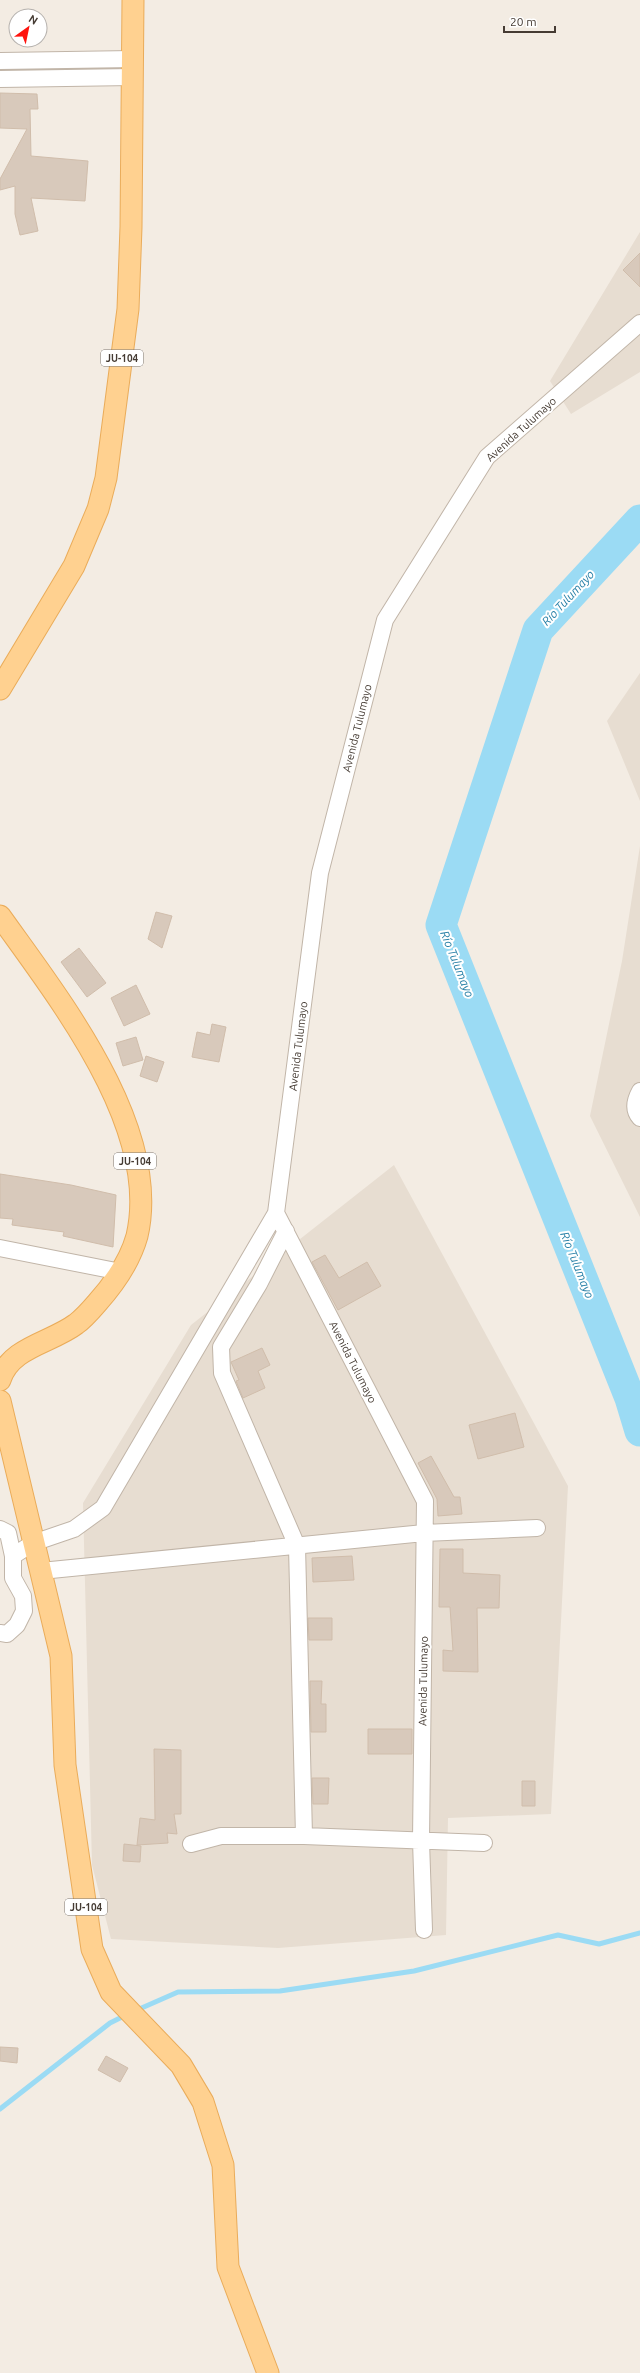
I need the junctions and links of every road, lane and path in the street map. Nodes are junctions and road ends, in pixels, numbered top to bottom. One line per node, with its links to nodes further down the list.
1 (132, 0): 3 (main road, JU-104)
2 (0, 61): 3 (street)
3 (133, 68): 4 (street); 6 (main road, JU-104)
4 (0, 79)
5 (640, 323): 10 (street, Avenida Tulumayo)
6 (0, 690)
7 (0, 916): 13 (main road, JU-104)
8 (640, 1091): 9 (street)
9 (640, 1118)
10 (276, 1213): 11 (street, Avenida Tulumayo); 19 (street)
11 (286, 1231): 18 (street, Avenida Tulumayo); 20 (street)
12 (0, 1248): 13 (street)
13 (121, 1272): 14 (main road, JU-104)
14 (0, 1380)
15 (0, 1401): 19 (main road, JU-104)
16 (537, 1528): 18 (street)
17 (0, 1529): 21 (street)
18 (424, 1533): 20 (street); 25 (street, Avenida Tulumayo)
19 (33, 1543): 21 (street); 22 (main road, JU-104)
20 (297, 1546): 22 (street); 24 (street)
21 (13, 1556): 23 (street)
22 (41, 1571): 29 (main road, JU-104)
23 (0, 1633)
24 (304, 1836): 25 (street); 27 (street)
25 (421, 1840): 26 (street); 28 (street, Avenida Tulumayo)
26 (484, 1842)
27 (191, 1844)
28 (424, 1930)
29 (268, 2373)

